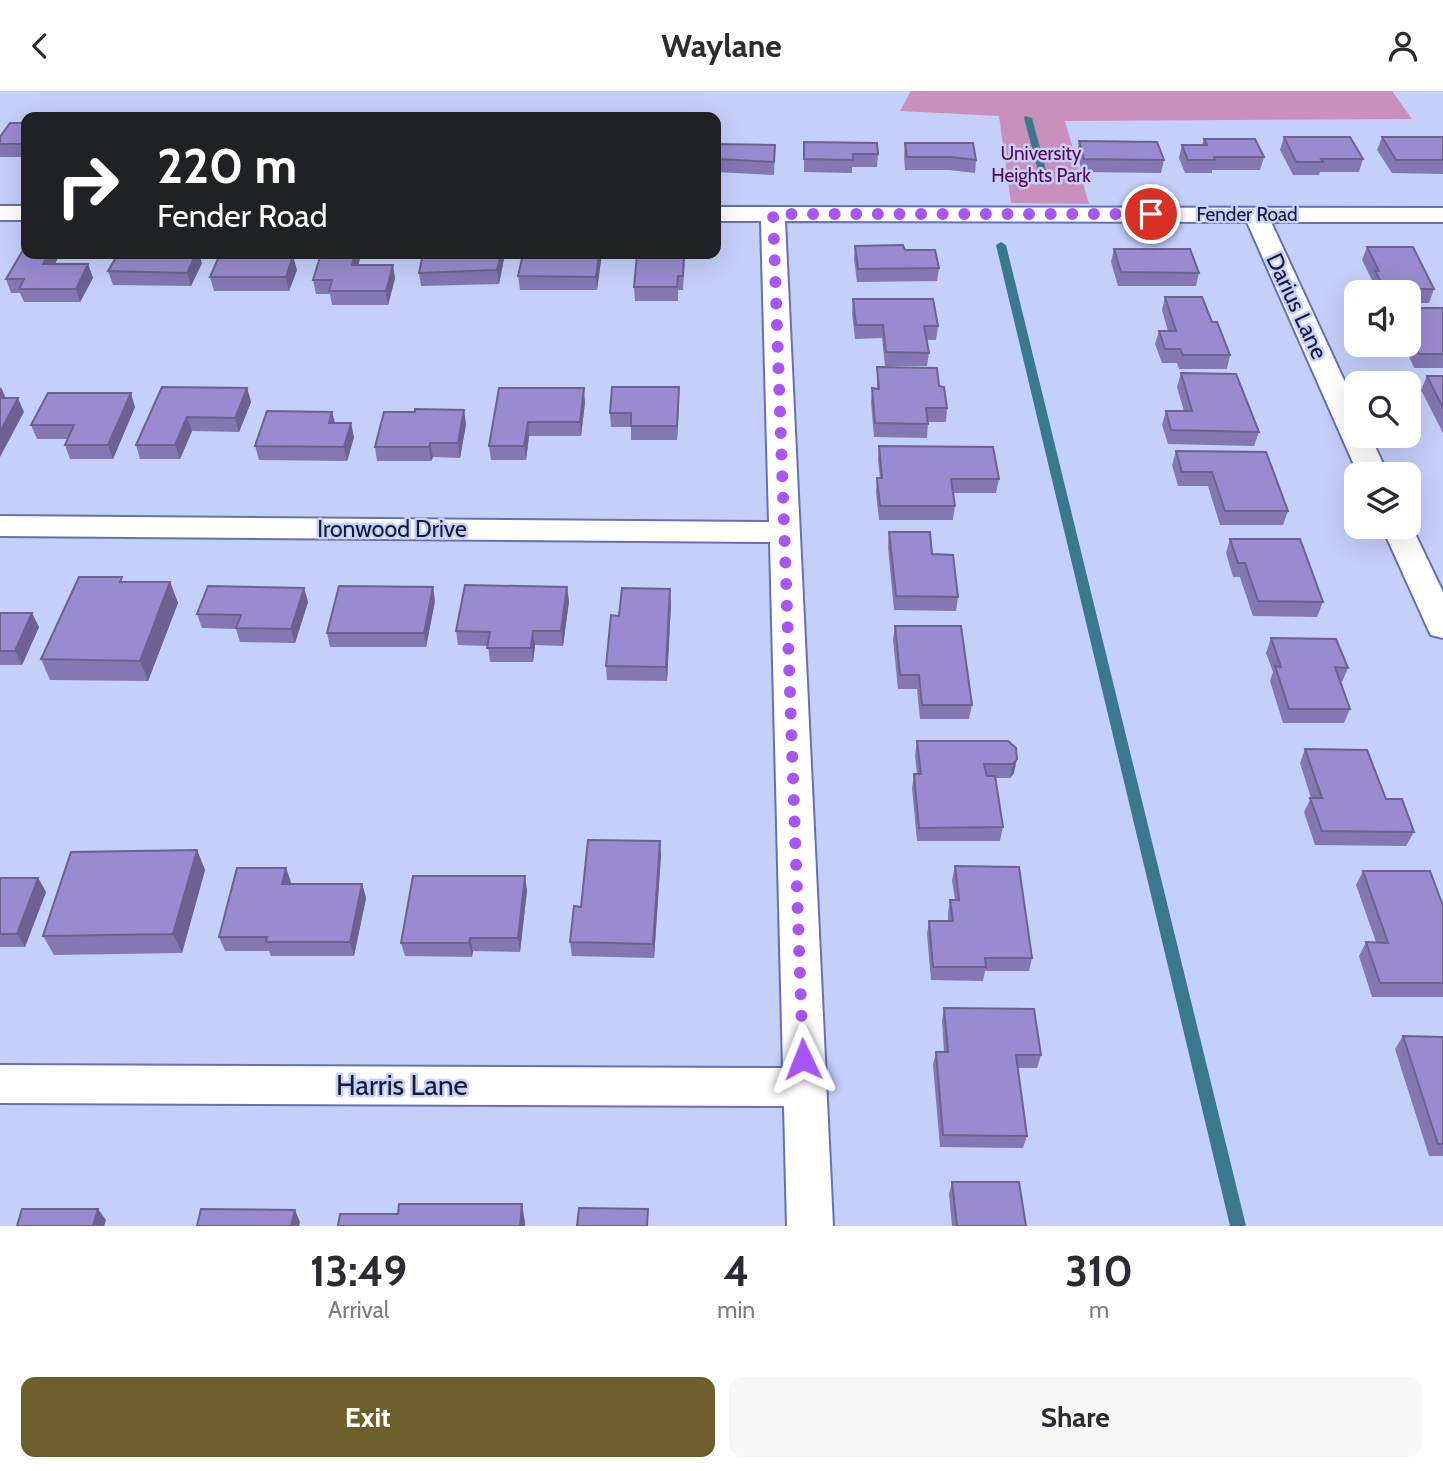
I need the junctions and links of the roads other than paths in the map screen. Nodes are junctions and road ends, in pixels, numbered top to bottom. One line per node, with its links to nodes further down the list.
1 (0, 213): 2 (street)
2 (21, 213)
3 (721, 214): 4 (street, Fender Road)
4 (773, 214): 5 (street, Fender Road); 9 (street)
5 (1255, 214): 6 (street, Fender Road); 7 (street, Darius Lane)
6 (1443, 215)
7 (1368, 462)
8 (0, 526): 9 (street, Ironwood Drive)
9 (783, 532): 13 (street)
10 (1403, 539): 11 (street)
11 (1443, 627)
12 (0, 1084): 13 (street, Harris Lane)
13 (804, 1087): 14 (street)
14 (810, 1226)

